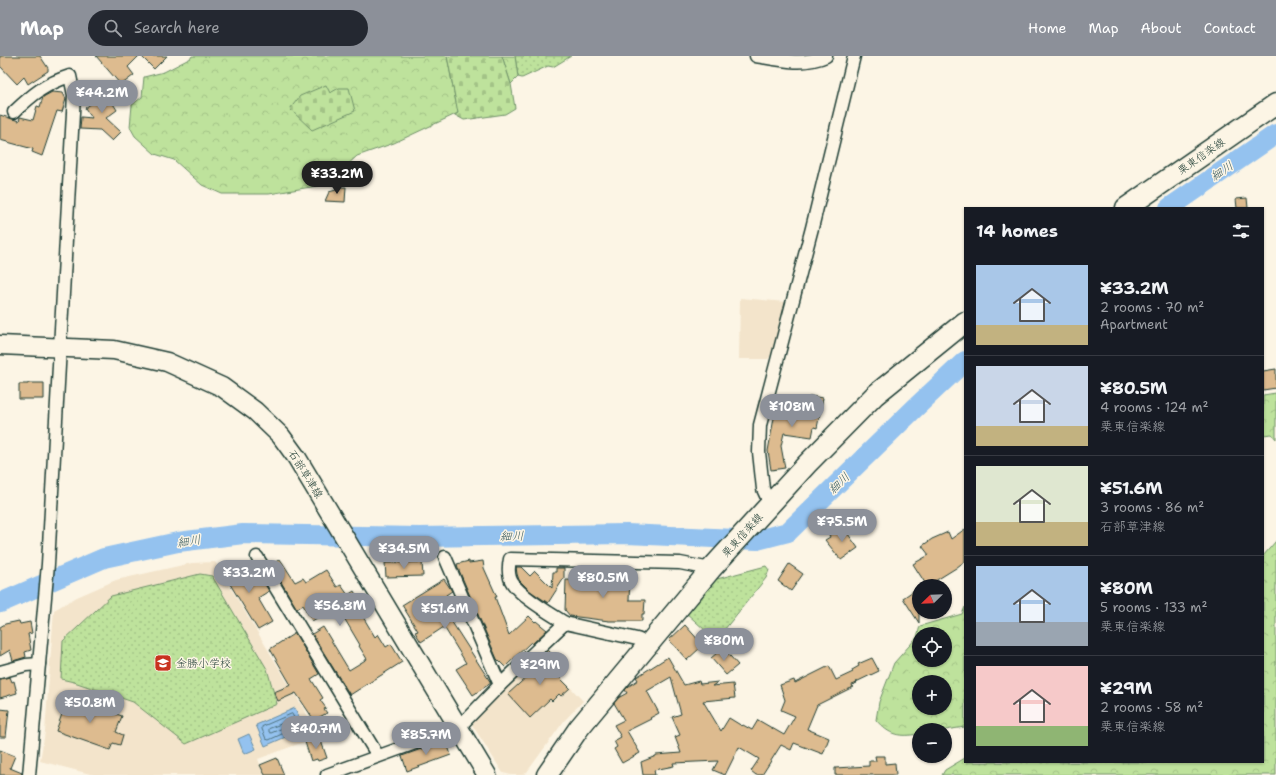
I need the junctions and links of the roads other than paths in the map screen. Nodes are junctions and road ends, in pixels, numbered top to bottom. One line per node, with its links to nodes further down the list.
1 (756, 56): 2 (street)
2 (826, 56)
3 (854, 56): 10 (street)
4 (1276, 104): 6 (main road, 栗東信楽線)
5 (14, 112): 9 (street)
6 (1127, 207)
7 (964, 323): 10 (main road, 栗東信楽線)
8 (0, 345): 9 (main road, 石部草津線)
9 (60, 348): 16 (street); 19 (main road, 石部草津線)
10 (765, 510): 13 (main road, 栗東信楽線)
11 (257, 556): 20 (street)
12 (445, 557): 18 (street)
13 (715, 565): 14 (street); 15 (main road, 栗東信楽線)
14 (565, 624): 15 (street); 18 (street)
15 (649, 644): 24 (main road, 栗東信楽線)
16 (39, 664): 17 (street); 21 (street)
17 (0, 672)
18 (500, 685): 19 (street)
19 (459, 727): 20 (street); 23 (main road, 石部草津線)
20 (378, 756): 22 (street)
21 (29, 775)
22 (327, 775)
23 (487, 775)
24 (548, 775)

